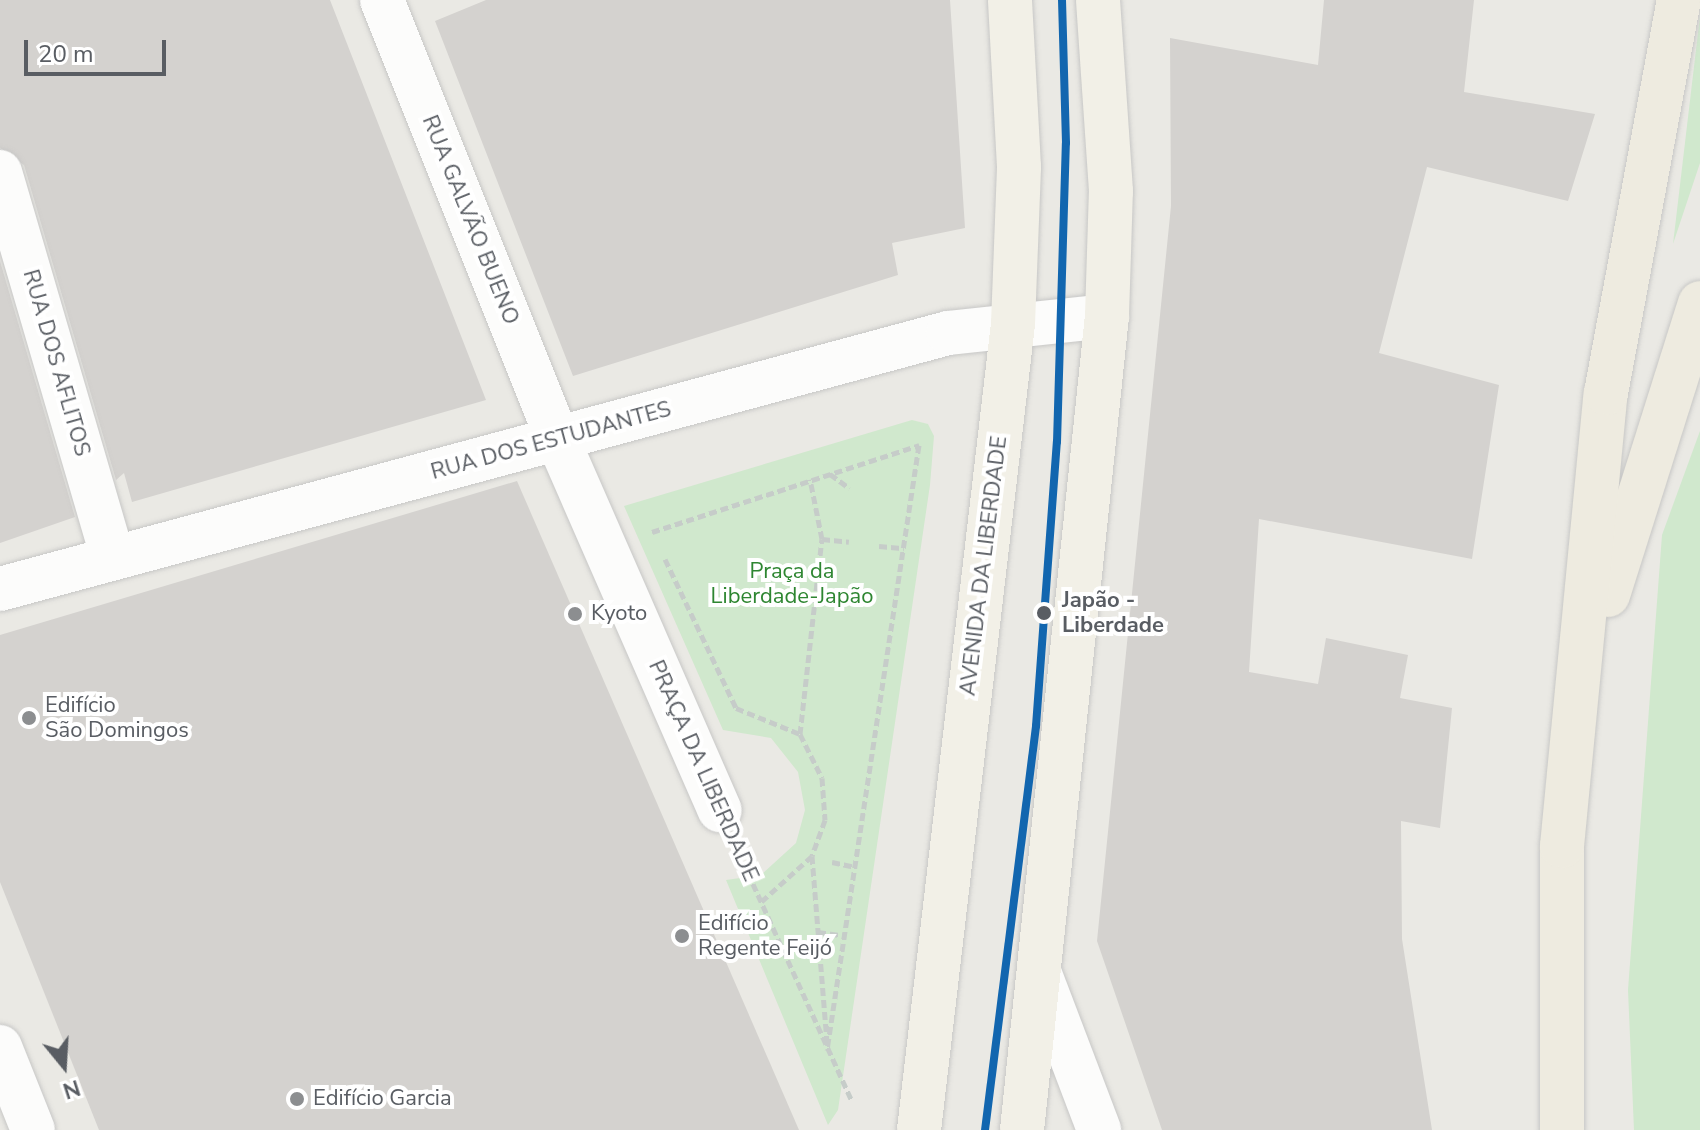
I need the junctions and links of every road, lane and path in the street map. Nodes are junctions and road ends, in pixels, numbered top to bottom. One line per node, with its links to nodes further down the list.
1 (382, 0): 9 (street, RUA GALVÃO BUENO)
2 (1010, 0): 8 (main road, AVENIDA DA LIBERDADE)
3 (1098, 0): 7 (main road)
4 (1679, 0): 19 (highway)
5 (0, 172): 17 (street, RUA DOS AFLITOS)
6 (1700, 303): 19 (highway)
7 (1107, 316): 8 (street, RUA DOS ESTUDANTES); 28 (main road)
8 (1013, 324): 9 (street, RUA DOS ESTUDANTES); 33 (main road, AVENIDA DA LIBERDADE)
9 (558, 440): 17 (street, RUA DOS ESTUDANTES); 21 (street, PRAÇA DA LIBERDADE)
10 (829, 473): 11 (path); 12 (path); 16 (path)
11 (810, 479): 13 (path); 20 (path)
12 (849, 488)
13 (822, 539): 14 (path); 20 (path)
14 (849, 542)
15 (879, 546): 16 (path)
16 (904, 548): 24 (path)
17 (112, 555): 18 (street, RUA DOS ESTUDANTES)
18 (0, 589)
19 (1582, 684): 36 (highway)
20 (800, 734): 22 (path)
21 (720, 810): 25 (path, PRAÇA DA LIBERDADE)
22 (812, 856): 25 (path); 26 (path)
23 (832, 862): 24 (path)
24 (855, 867): 27 (path)
25 (761, 902): 30 (path, PRAÇA DA LIBERDADE)
26 (818, 932): 27 (path); 30 (path)
27 (845, 936): 30 (path)
28 (1041, 977): 34 (main road); 35 (street)
29 (0, 1047): 32 (street)
30 (827, 1050): 31 (path, PRAÇA DA LIBERDADE)
31 (852, 1101)
32 (33, 1130)
33 (919, 1130)
34 (1022, 1130)
35 (1099, 1130)
36 (1562, 1130)

